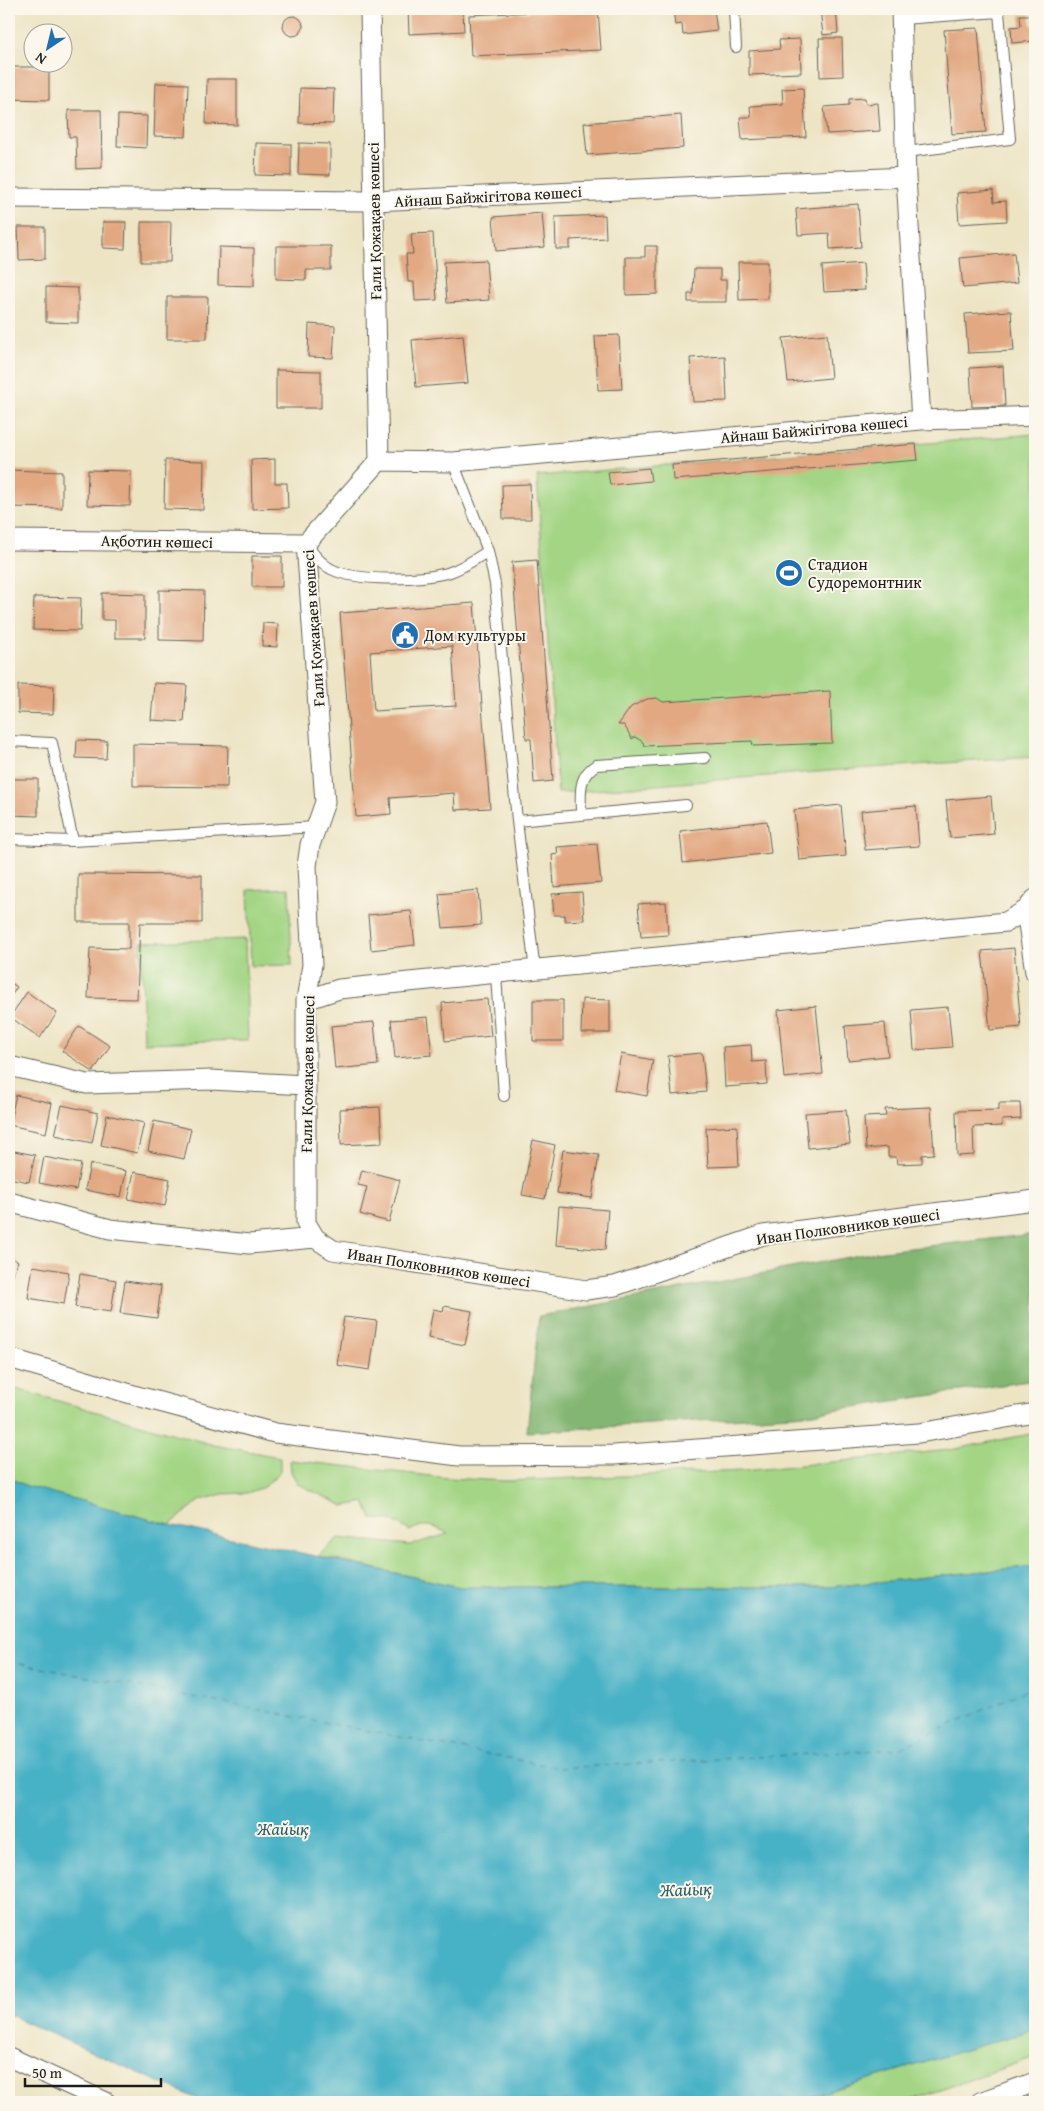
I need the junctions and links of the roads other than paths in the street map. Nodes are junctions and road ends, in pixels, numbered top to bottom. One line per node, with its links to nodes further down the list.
1 (370, 9): 8 (street, Ғали Қожақаев көшесі)
2 (734, 9): 4 (lane)
3 (902, 14): 5 (street, Айнаш Байжігітова көшесі); 5 (lane)
4 (736, 47)
5 (906, 152): 6 (street, Айнаш Байжігітова көшесі)
6 (906, 177): 8 (street, Айнаш Байжігітова көшесі); 10 (street, Айнаш Байжігітова көшесі)
7 (9, 198): 8 (street, Айнаш Байжігітова көшесі)
8 (373, 201): 11 (street, Ғали Қожақаев көшесі)
9 (1035, 416): 10 (street, Айнаш Байжігітова көшесі)
10 (921, 420): 12 (street, Айнаш Байжігітова көшесі)
11 (379, 461): 12 (street, Айнаш Байжігітова көшесі); 14 (street, Ғали Қожақаев көшесі)
12 (453, 462): 15 (lane)
13 (9, 540): 14 (street, Ақботин көшесі)
14 (306, 543): 15 (lane); 21 (street, Ғали Қожақаев көшесі)
15 (488, 551): 20 (lane)
16 (9, 741): 23 (lane)
17 (705, 758): 19 (lane)
18 (686, 805): 19 (lane)
19 (581, 814): 20 (lane)
20 (517, 820): 25 (lane)
21 (316, 827): 23 (lane); 28 (street, Ғали Қожақаев көшесі)
22 (9, 839): 23 (lane)
23 (73, 841)
24 (1030, 904): 25 (street); 26 (street)
25 (534, 971): 27 (street)
26 (1035, 972)
27 (496, 974): 28 (street); 31 (lane)
28 (306, 1000): 30 (street, Ғали Қожақаев көшесі)
29 (9, 1066): 30 (street)
30 (306, 1085): 34 (street, Ғали Қожақаев көшесі)
31 (504, 1096)
32 (1035, 1200): 34 (street, Иван Полковников көшесі)
33 (9, 1202): 34 (street)
34 (315, 1238)
35 (9, 1358): 36 (street)
36 (1035, 1413)
37 (9, 2057): 39 (street)
38 (1035, 2082): 40 (street)
39 (106, 2102)
40 (980, 2102)

